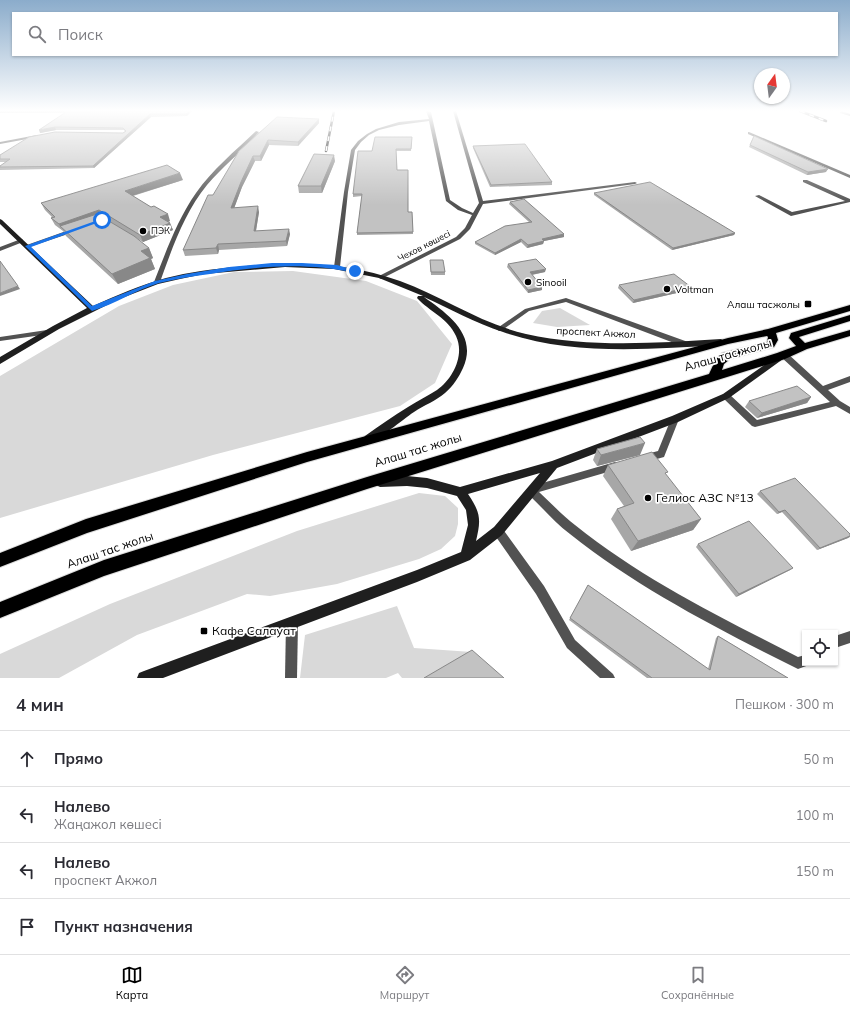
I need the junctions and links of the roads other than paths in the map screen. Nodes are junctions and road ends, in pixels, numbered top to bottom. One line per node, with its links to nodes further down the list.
1 (246, 143): 19 (lane)
2 (359, 143): 17 (lane)
3 (436, 143): 11 (lane)
4 (463, 143): 10 (lane)
5 (772, 143): 6 (lane)
6 (850, 176)
7 (805, 181): 9 (lane)
8 (635, 183): 10 (lane)
9 (757, 196)
10 (481, 203): 11 (lane, Чехов көшесі)
11 (475, 215): 18 (lane, Чехов көшесі)
12 (0, 221): 14 (main road)
13 (80, 228): 15 (lane)
14 (20, 241): 15 (main road); 16 (lane)
15 (27, 246): 22 (main road)
16 (0, 249)
17 (337, 267): 18 (main road, проспект Акжол); 19 (main road, проспект Акжол)
18 (381, 277): 20 (main road, проспект Акжол)
19 (157, 282): 22 (main road, проспект Акжол)
20 (402, 285): 24 (main road, проспект Акжол); 41 (main road, проспект Акжол)
21 (850, 308): 26 (main road, Алаш тас жолы)
22 (92, 309): 25 (main road, проспект Акжол)
23 (850, 318): 31 (main road)
24 (499, 329): 30 (main road, проспект Акжол); 30 (lane)
25 (47, 332): 28 (lane); 33 (main road, проспект Акжол)
26 (769, 332): 29 (main road, Алаш тас жолы); 34 (main road)
27 (850, 333): 31 (main road, Алаш тас жолы)
28 (0, 339)
29 (728, 342): 30 (main road, проспект Акжол); 41 (main road, Алаш тас жолы)
30 (685, 344)
31 (803, 347): 32 (main road, Алаш тас жолы)
32 (782, 356): 34 (main road, Алаш тас жолы); 36 (lane); 37 (main road)
33 (0, 361)
34 (714, 375): 45 (main road, Алаш тас жолы)
35 (850, 379): 36 (lane)
36 (823, 389): 38 (lane)
37 (726, 396): 38 (lane); 40 (main road)
38 (837, 403): 39 (lane)
39 (850, 411)
40 (675, 419): 42 (lane); 44 (main road)
41 (363, 443): 50 (main road, Алаш тас жолы)
42 (638, 460)
43 (623, 464): 46 (lane)
44 (553, 465): 46 (main road); 47 (main road)
45 (367, 483): 47 (main road); 51 (main road, Алаш тас жолы)
46 (532, 490): 48 (main road); 55 (lane)
47 (460, 492): 49 (main road)
48 (498, 531): 49 (main road); 58 (lane)
49 (466, 556): 52 (main road)
50 (0, 560)
51 (0, 610)
52 (292, 623): 56 (main road); 57 (lane)
53 (850, 637): 54 (lane)
54 (838, 641)
55 (802, 662)
56 (144, 678)
57 (290, 678)
58 (609, 678)

